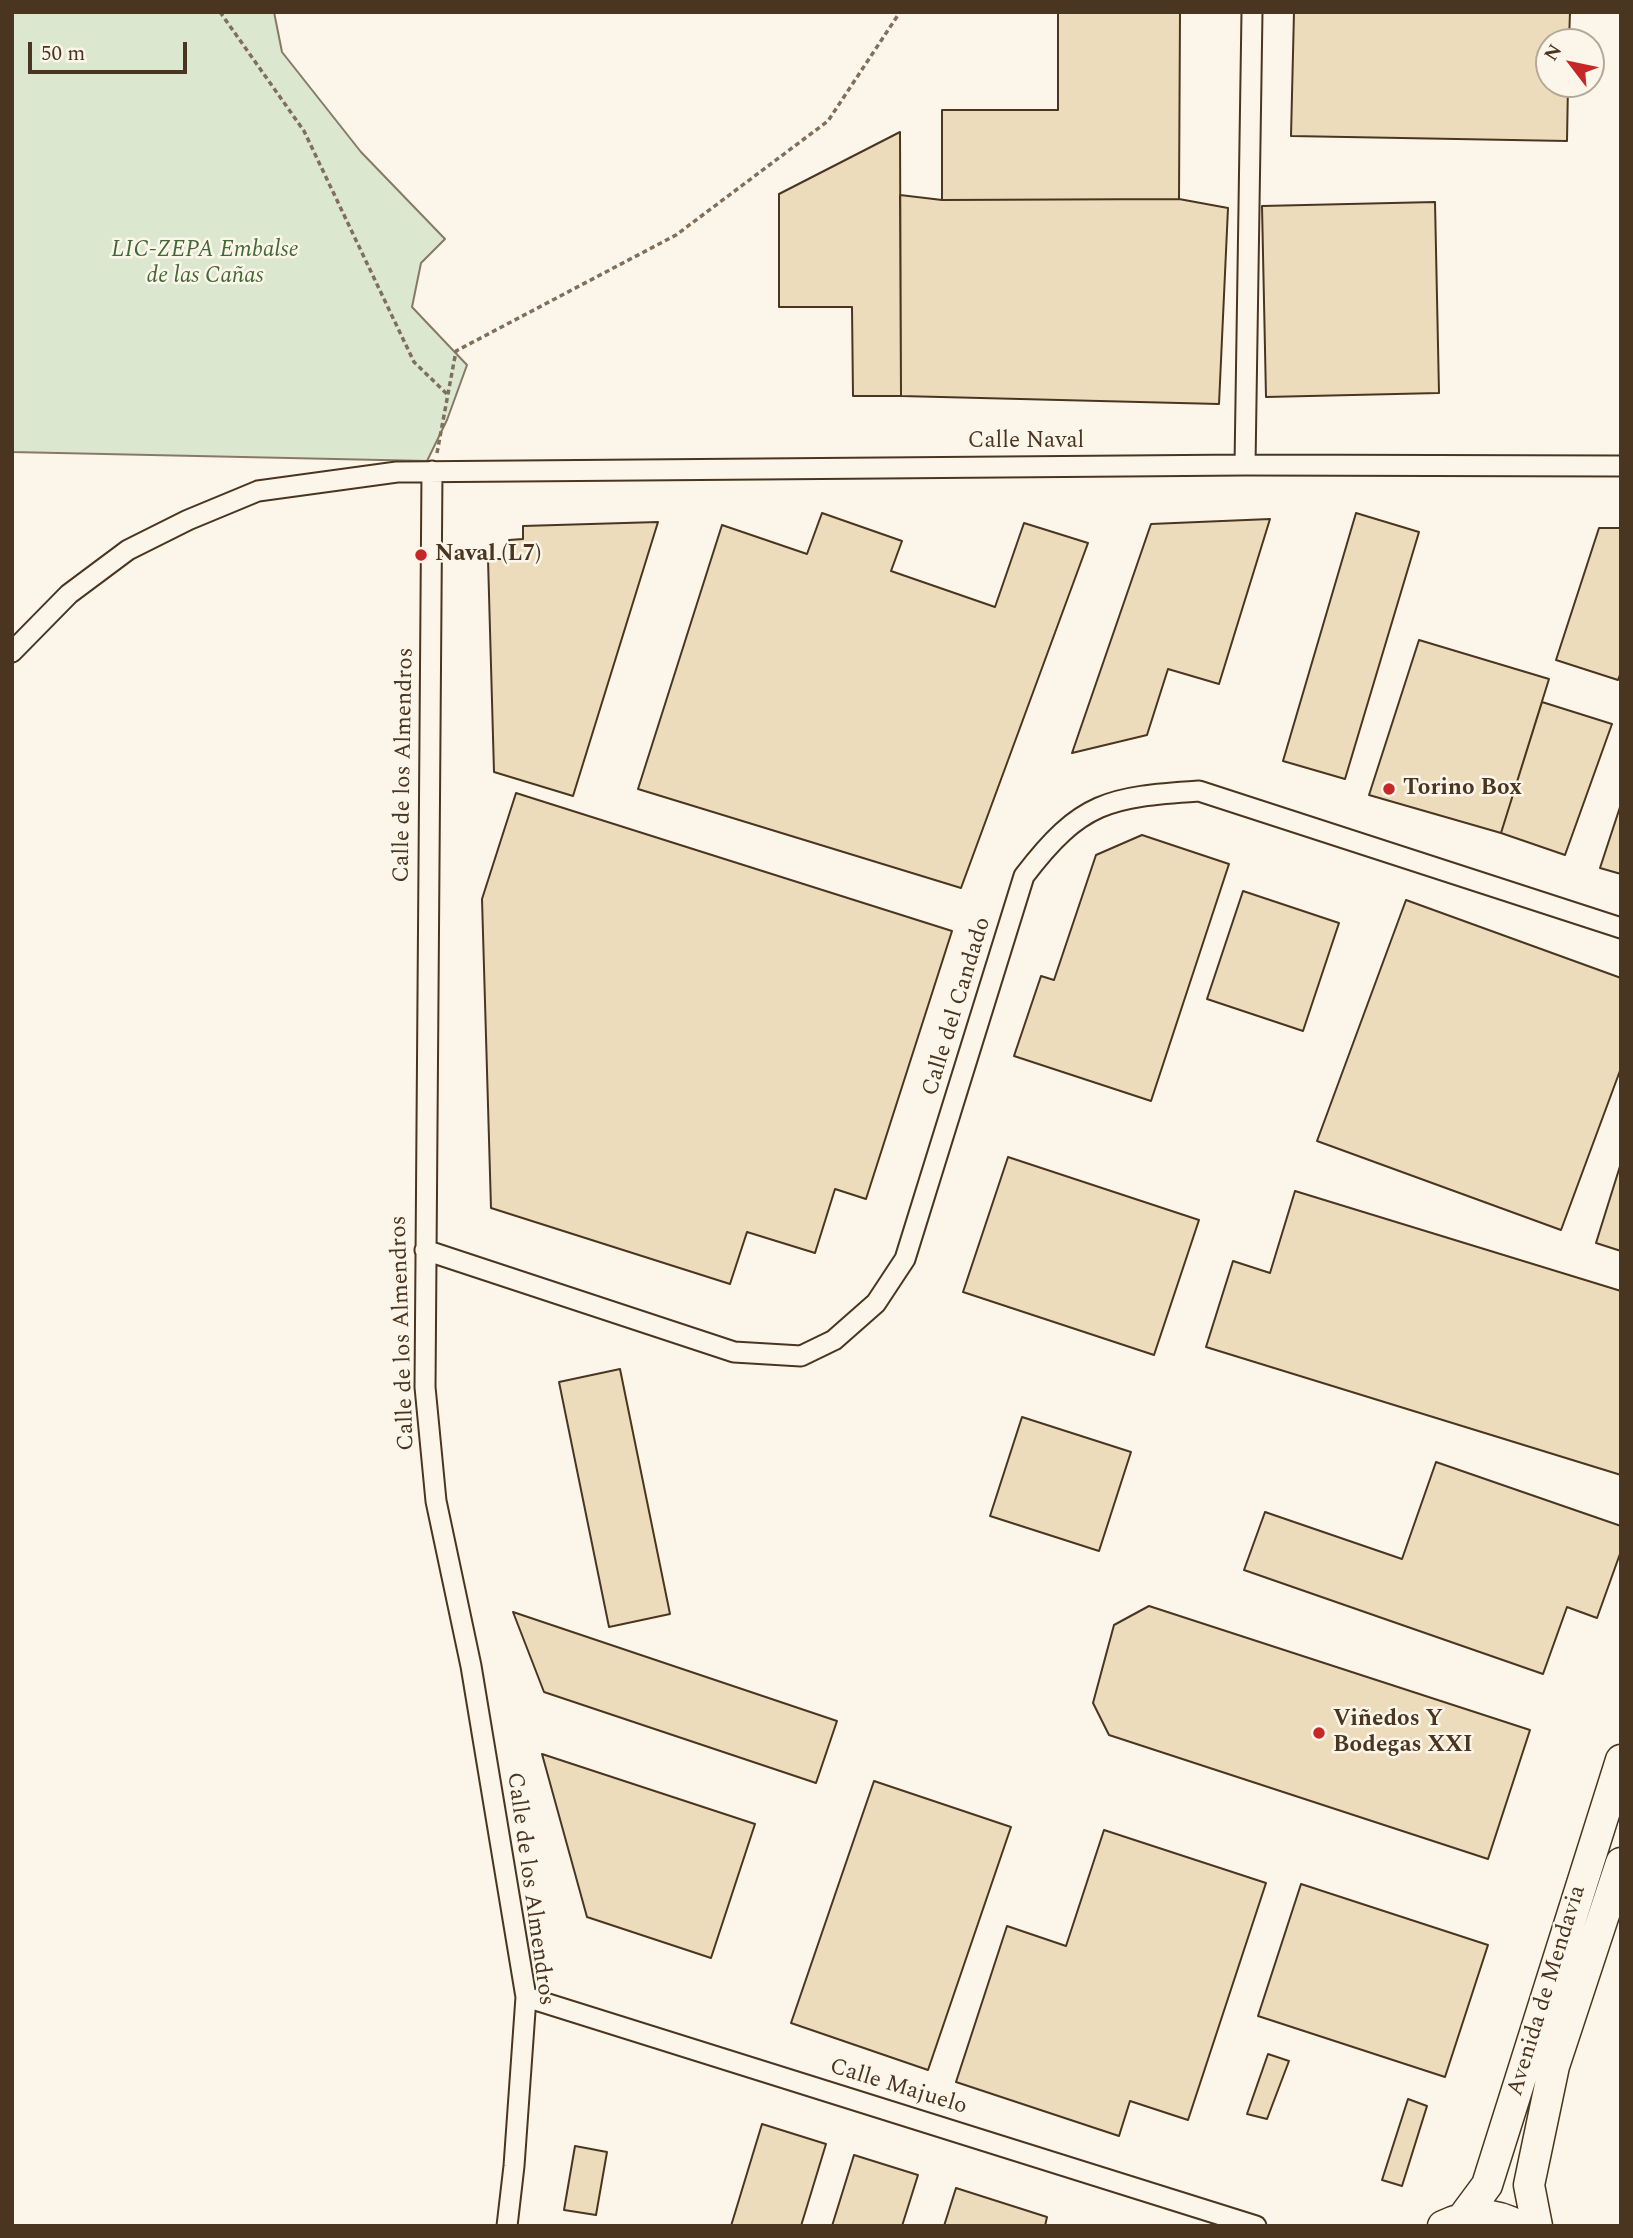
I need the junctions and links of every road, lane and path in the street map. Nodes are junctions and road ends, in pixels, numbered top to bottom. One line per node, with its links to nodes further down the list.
1 (220, 12): 4 (path)
2 (900, 12): 4 (path)
3 (1252, 12): 5 (street)
4 (449, 396): 7 (path)
5 (1245, 465): 6 (street, Calle Naval); 7 (street, Calle Naval)
6 (1621, 466)
7 (432, 471): 8 (street, Calle Naval); 10 (street, Calle de los Almendros)
8 (12, 652)
9 (1621, 928): 10 (street, Calle del Candado)
10 (425, 1250): 13 (street, Calle de los Almendros)
11 (1621, 1760): 14 (main road, Avenida de Mendavia)
12 (1621, 1863): 18 (main road, Avenida de Mendavia)
13 (526, 1997): 15 (street, Calle de los Almendros); 16 (street, Calle Majuelo)
14 (1453, 2221): 17 (main road)
15 (507, 2226)
16 (1256, 2226)
17 (1518, 2226)
18 (1537, 2226)

